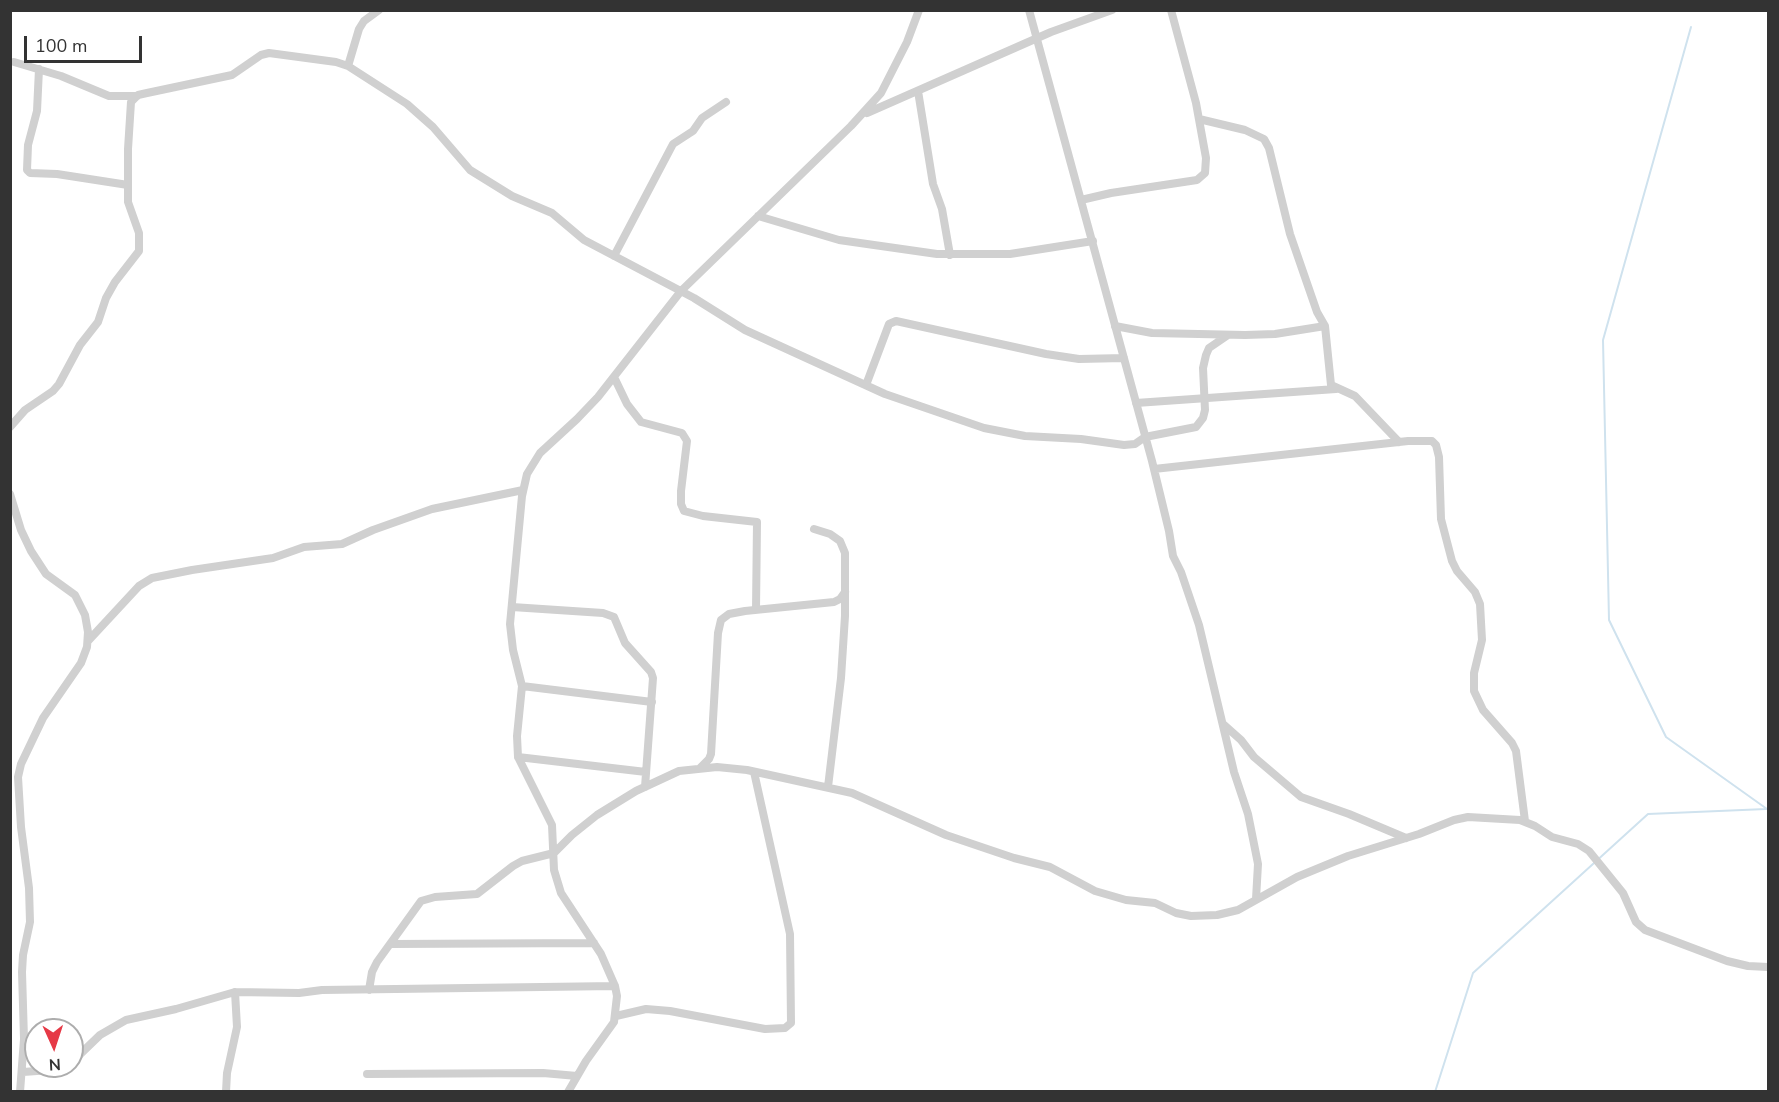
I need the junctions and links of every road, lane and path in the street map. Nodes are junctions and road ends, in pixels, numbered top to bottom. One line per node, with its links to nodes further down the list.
1 (379, 10): 8 (street)
2 (919, 10): 13 (street)
3 (1029, 10): 6 (street)
4 (1112, 10): 6 (street)
5 (1171, 10): 14 (street)
6 (1037, 39): 10 (street); 16 (street)
7 (14, 62): 9 (street)
8 (348, 66): 11 (street); 20 (street)
9 (39, 69): 11 (street); 15 (street)
10 (918, 91): 13 (street); 19 (street)
11 (138, 95): 15 (street)
12 (726, 102): 20 (street)
13 (860, 117): 17 (street)
14 (1199, 119): 16 (street); 23 (street)
15 (128, 185): 31 (street)
16 (1081, 200): 18 (street)
17 (758, 216): 19 (street); 21 (street)
18 (1093, 242): 19 (street); 22 (street)
19 (950, 255)
20 (614, 256): 21 (street)
21 (681, 291): 26 (street); 27 (street)
22 (1115, 326): 24 (street); 25 (street)
23 (1325, 326): 24 (street); 28 (street)
24 (1228, 335): 29 (street)
25 (1124, 358): 27 (street); 30 (street)
26 (614, 378): 35 (street); 40 (street)
27 (866, 385): 32 (street)
28 (1336, 389): 29 (street); 33 (street)
29 (1205, 398): 30 (street); 32 (street)
30 (1136, 403): 32 (street)
31 (10, 427)
32 (1145, 437): 34 (street)
33 (1399, 442): 34 (street); 53 (street)
34 (1154, 469): 44 (street)
35 (523, 490): 39 (street); 41 (street)
36 (10, 494): 41 (street)
37 (814, 529): 38 (street)
38 (845, 592): 40 (street); 52 (street)
39 (512, 607): 42 (street); 43 (street)
40 (756, 610): 48 (street)
41 (88, 641): 46 (street)
42 (522, 686): 43 (street); 45 (street)
43 (652, 702): 49 (street)
44 (1223, 724): 54 (street); 56 (street)
45 (518, 757): 49 (street); 55 (street)
46 (21, 764): 47 (street); 65 (street)
47 (10, 768)
48 (700, 768): 50 (street); 51 (street)
49 (646, 772): 51 (street)
50 (754, 772): 52 (street); 63 (street)
51 (645, 787): 55 (street)
52 (828, 787): 56 (street)
53 (1525, 821): 54 (street); 59 (street)
54 (1406, 838): 56 (street)
55 (554, 853): 57 (street); 58 (street)
56 (1256, 900)
57 (594, 943): 58 (street); 60 (street)
58 (391, 944): 61 (street)
59 (1768, 967)
60 (615, 986): 61 (street); 63 (street)
61 (369, 990): 62 (street)
62 (235, 992): 64 (street); 69 (street)
63 (616, 1016): 67 (street)
64 (84, 1050)
65 (23, 1072): 68 (street)
66 (367, 1074): 67 (street)
67 (577, 1076): 70 (street)
68 (20, 1092)
69 (226, 1092)
70 (568, 1092)

